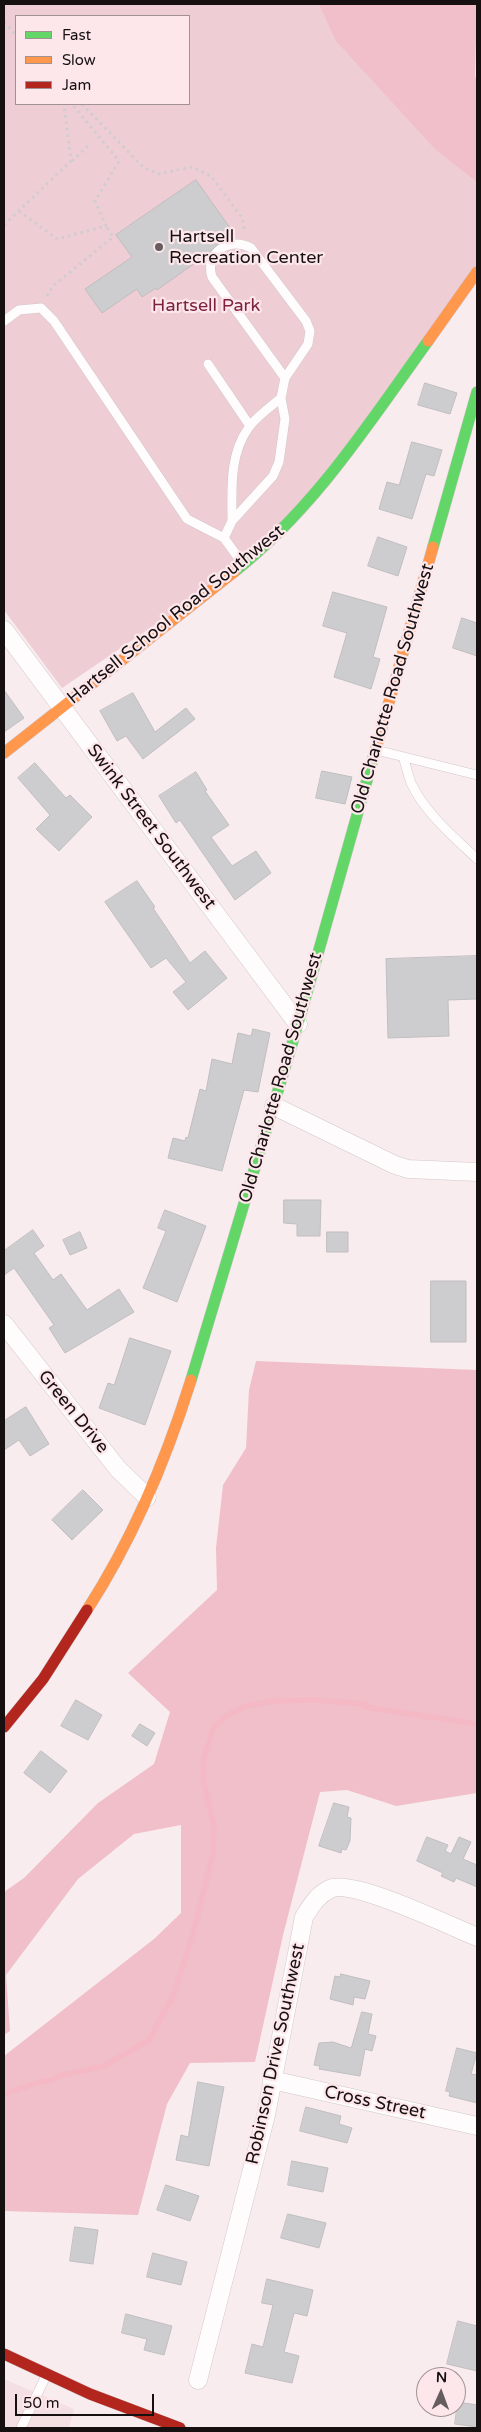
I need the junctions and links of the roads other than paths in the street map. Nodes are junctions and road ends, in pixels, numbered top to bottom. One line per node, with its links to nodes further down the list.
1 (477, 272): 10 (main road, Hartsell School Road Southwest)
2 (4, 321): 9 (lane)
3 (208, 364): 7 (lane)
4 (285, 378): 4 (lane); 6 (lane)
5 (477, 392): 13 (main road, Old Charlotte Road Southwest)
6 (280, 398): 7 (lane); 8 (lane)
7 (250, 426): 8 (lane)
8 (232, 521): 9 (lane)
9 (224, 538): 10 (lane)
10 (243, 565): 12 (main road, Hartsell School Road Southwest)
11 (4, 630): 12 (street, Swink Street Southwest)
12 (62, 708): 14 (main road, Hartsell School Road Southwest); 18 (street, Swink Street Southwest)
13 (376, 750): 15 (lane); 18 (main road, Old Charlotte Road Southwest)
14 (4, 753)
15 (403, 757): 16 (lane); 17 (lane)
16 (477, 775)
17 (477, 859)
18 (298, 1024): 19 (main road, Old Charlotte Road Southwest)
19 (274, 1106): 20 (street); 22 (main road, Old Charlotte Road Southwest)
20 (477, 1172)
21 (4, 1324): 22 (street, Green Drive)
22 (147, 1497): 23 (main road, Old Charlotte Road Southwest)
23 (4, 1727)
24 (477, 1938): 25 (street, Robinson Drive Southwest)
25 (272, 2080): 26 (street, Cross Street); 29 (street, Robinson Drive Southwest)
26 (477, 2126)
27 (4, 2354): 28 (main road)
28 (46, 2375): 30 (lane); 31 (main road)
29 (198, 2380)
30 (21, 2428)
31 (180, 2428)

